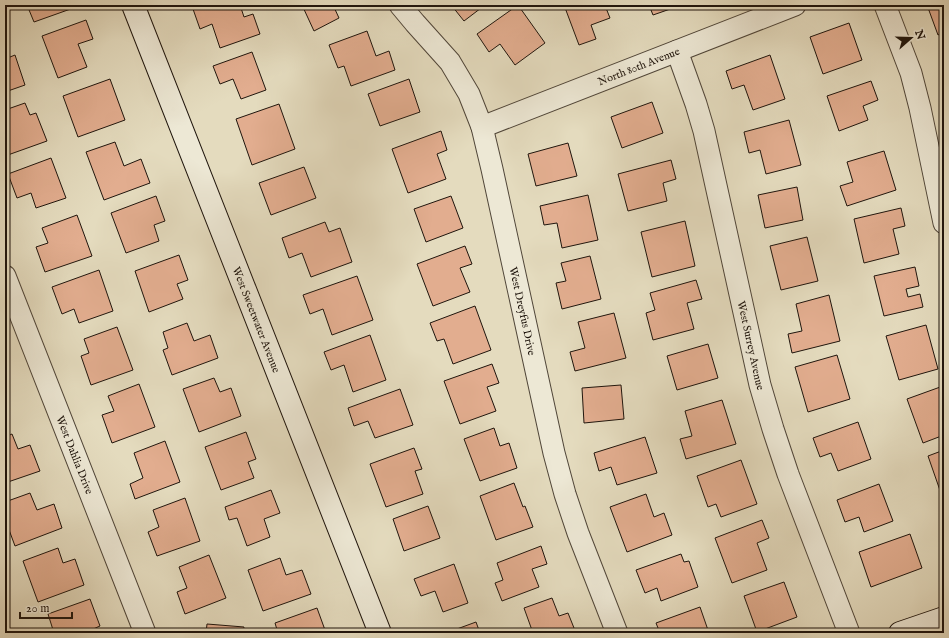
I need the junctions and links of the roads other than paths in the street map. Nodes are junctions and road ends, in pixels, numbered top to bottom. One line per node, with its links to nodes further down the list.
1 (133, 5): 11 (street, West Sweetwater Avenue)
2 (400, 5): 6 (street, West Dreyfus Drive)
3 (795, 5): 5 (street, North 80th Avenue)
4 (885, 5): 7 (street)
5 (677, 51): 6 (street, North 80th Avenue); 13 (street, West Surrey Avenue)
6 (482, 127): 12 (street, West Dreyfus Drive)
7 (944, 222)
8 (5, 276): 10 (street, West Dahlia Drive)
9 (944, 618): 14 (street)
10 (145, 633)
11 (380, 633)
12 (617, 633)
13 (849, 633)
14 (900, 633)

